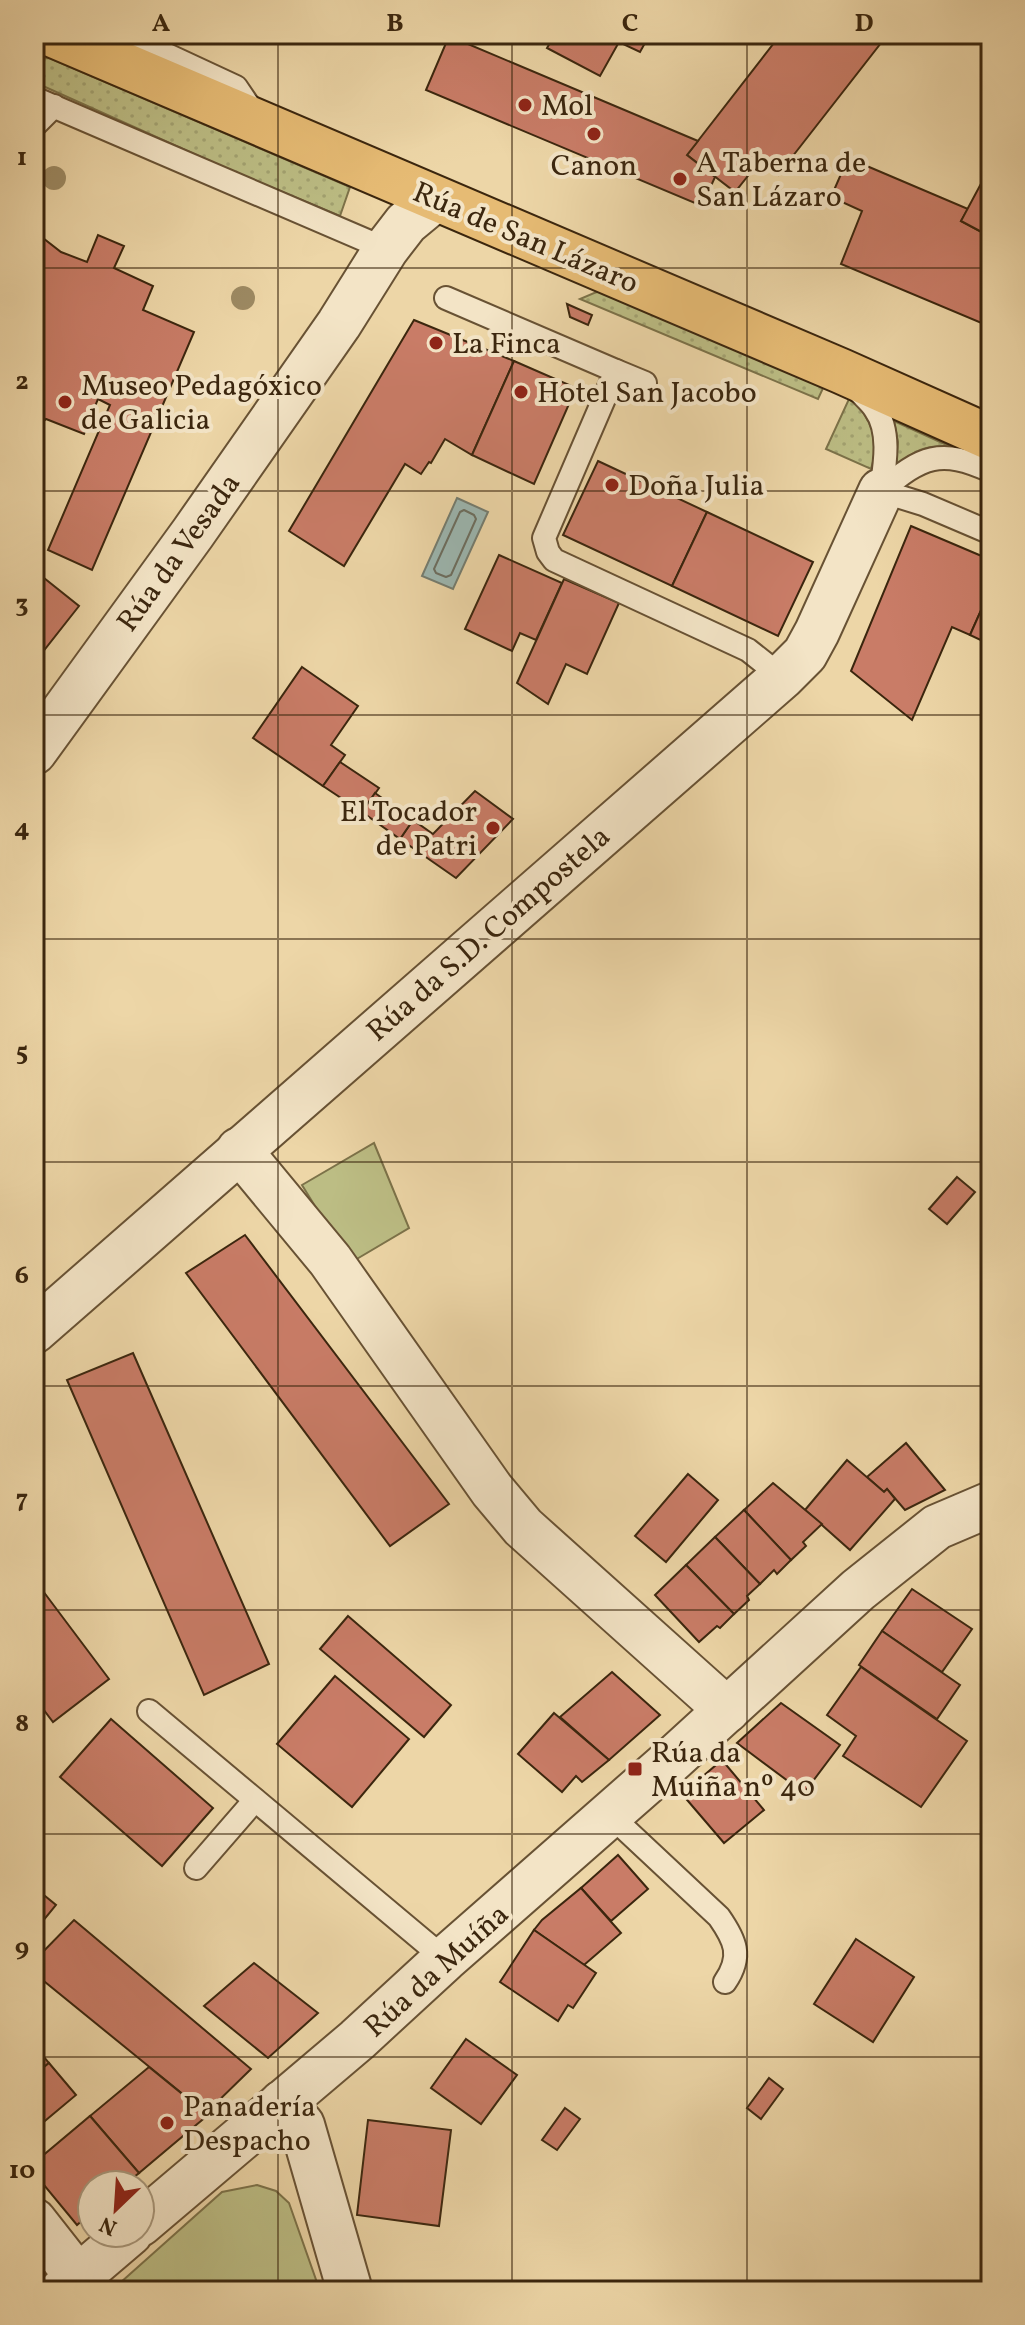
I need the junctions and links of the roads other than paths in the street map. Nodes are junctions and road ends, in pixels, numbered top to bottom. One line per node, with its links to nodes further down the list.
1 (122, 34): 4 (lane)
2 (48, 38): 4 (main road, Rúa de San Lázaro)
3 (44, 102): 5 (lane); 7 (lane)
4 (260, 123): 6 (main road, Rúa de San Lázaro)
5 (34, 126)
6 (435, 199): 7 (street, Rúa da Vesada); 10 (main road, Rúa de San Lázaro)
7 (386, 249): 17 (street, Rúa da Vesada)
8 (446, 298): 9 (lane)
9 (616, 371): 11 (lane); 16 (lane)
10 (841, 371): 12 (main road, Rúa de San Lázaro); 14 (lane)
11 (645, 383)
12 (991, 438)
13 (991, 471): 14 (lane)
14 (881, 491): 15 (lane); 16 (street, Rúa da S.D. Compostela)
15 (991, 533)
16 (782, 677): 18 (street, Rúa da S.D. Compostela)
17 (34, 752)
18 (239, 1150): 19 (street, Rúa da S.D. Compostela); 21 (street)
19 (34, 1331)
20 (991, 1504): 21 (street, Rúa da Muíña)
21 (727, 1710): 24 (street, Rúa da Muíña)
22 (149, 1711): 23 (lane)
23 (255, 1800): 25 (lane); 26 (lane)
24 (610, 1815): 26 (street, Rúa da Muíña); 27 (lane)
25 (196, 1868)
26 (445, 1959): 28 (street, Rúa da Muíña)
27 (725, 1982)
28 (282, 2103): 29 (street, Rúa da Muíña); 33 (street)
29 (156, 2210)
30 (34, 2221): 32 (street)
31 (111, 2249): 32 (street)
32 (70, 2284)
33 (350, 2291)

